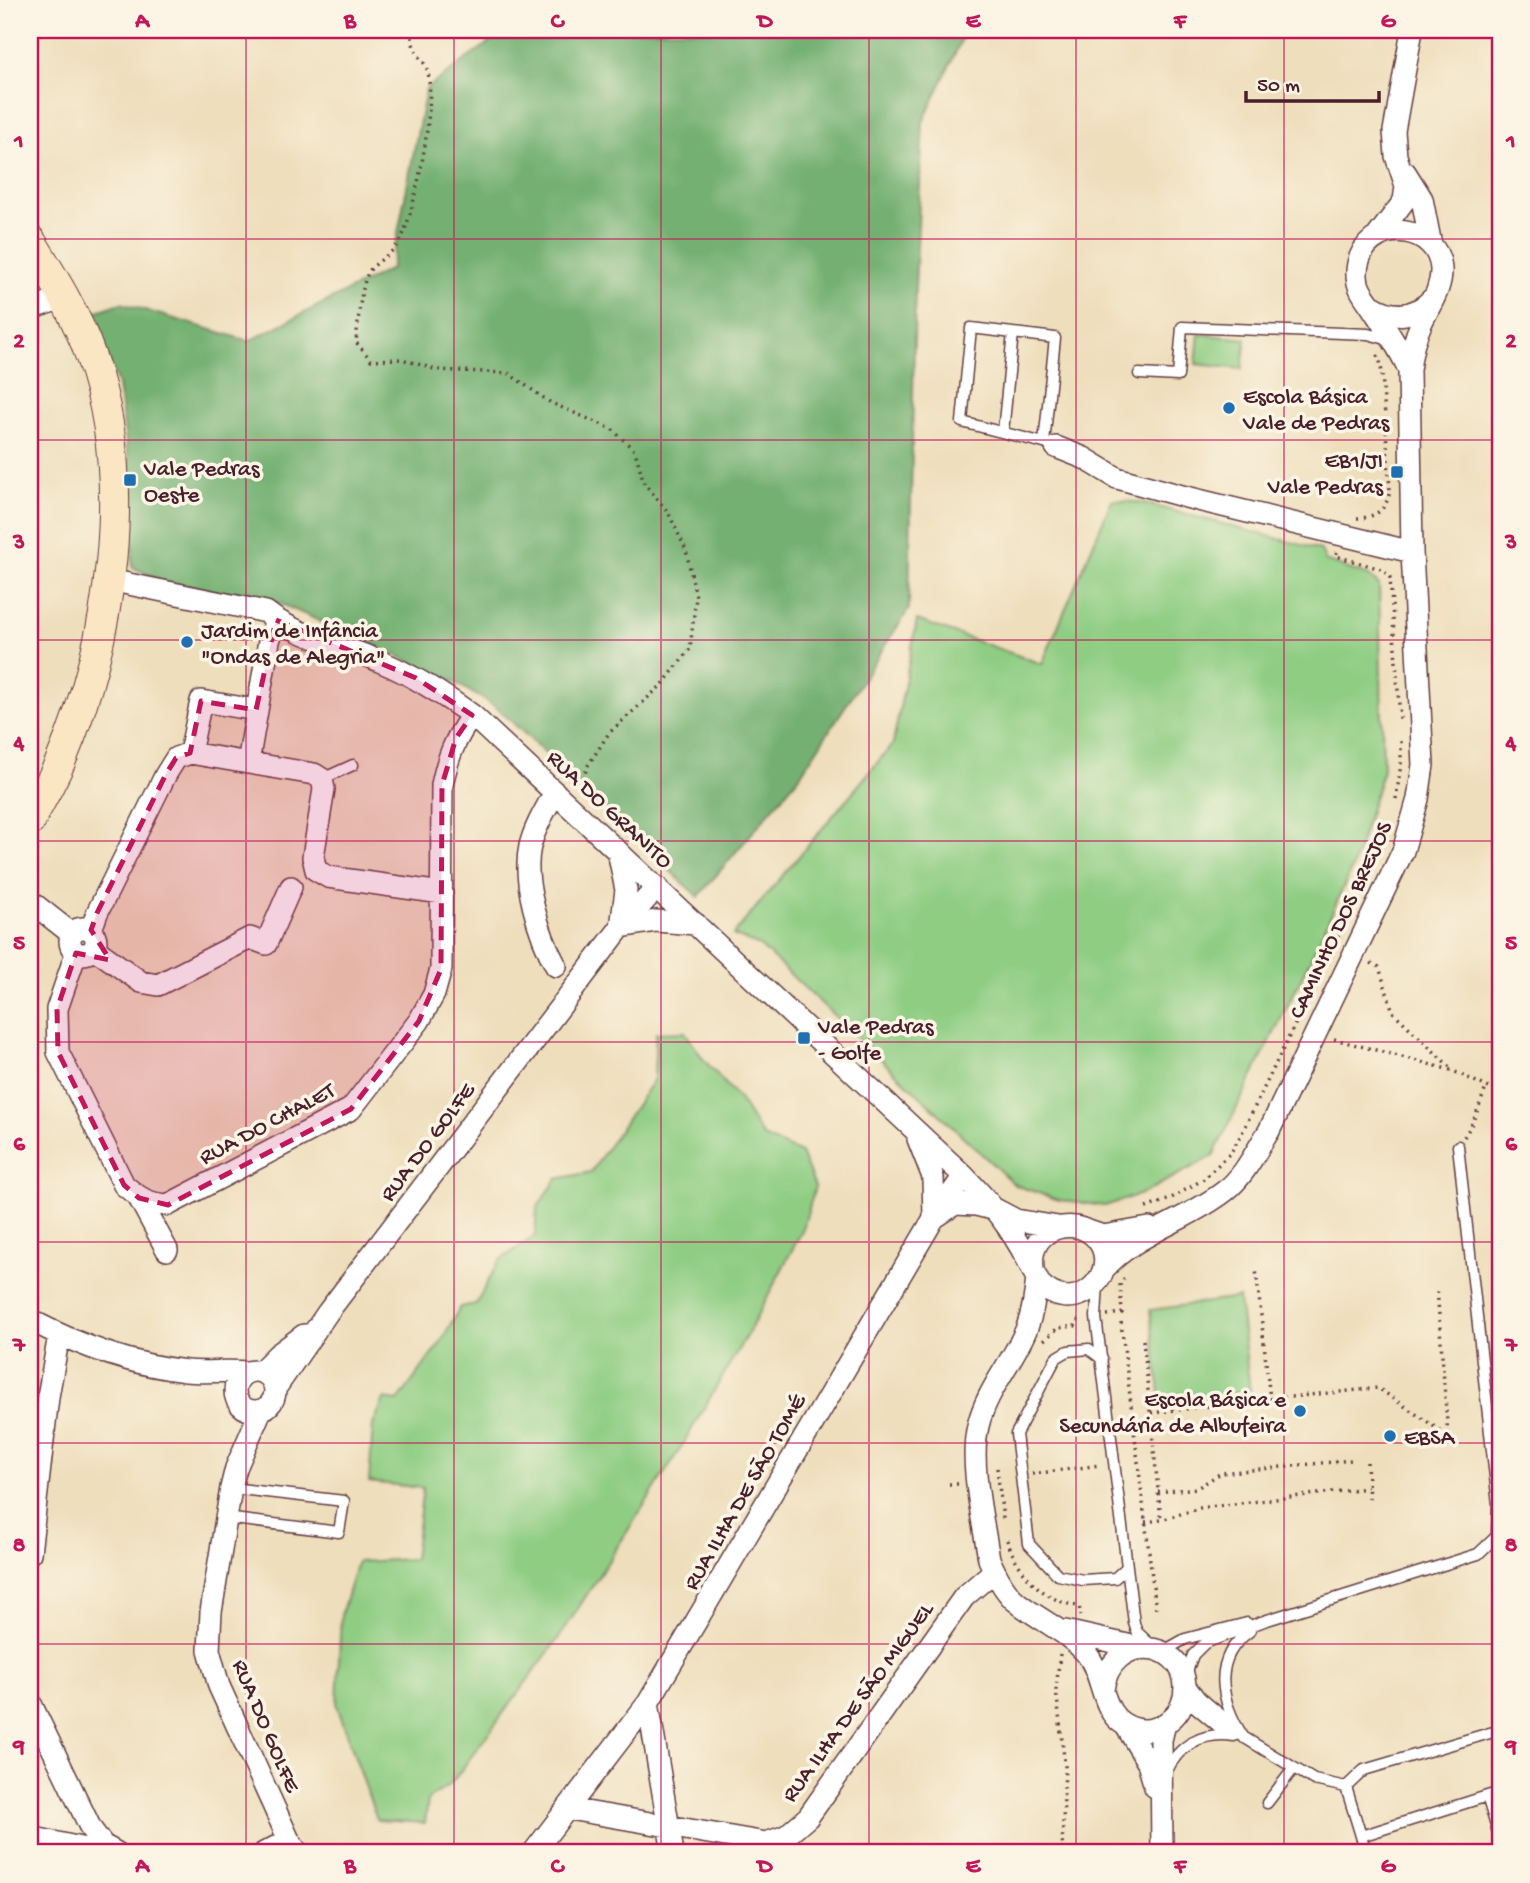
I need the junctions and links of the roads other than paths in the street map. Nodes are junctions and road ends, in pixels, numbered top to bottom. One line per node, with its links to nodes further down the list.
1 (1412, 30): 2 (street)
2 (1413, 205): 3 (street); 5 (street)
3 (1376, 238): 5 (street); 8 (street)
4 (30, 240): 7 (main road)
5 (1431, 245): 6 (street)
6 (1434, 296): 8 (street); 12 (street)
7 (65, 297): 9 (street); 17 (main road)
8 (1371, 305): 11 (street)
9 (30, 309)
10 (1013, 333): 14 (lane); 14 (lane); 15 (lane)
11 (1393, 341): 12 (street); 13 (lane)
12 (1409, 370): 16 (street, CAMINHO DOS BREJOS)
13 (1139, 374)
14 (1003, 432): 15 (lane)
15 (1050, 445): 16 (street)
16 (1412, 552): 42 (street, CAMINHO DOS BREJOS)
17 (109, 580): 18 (street, RUA DO GRANITO); 26 (main road)
18 (276, 620): 19 (street); 20 (street, RUA DO GRANITO)
19 (256, 710): 21 (street); 22 (street)
20 (472, 715): 25 (street, RUA DO GRANITO); 30 (street, RUA DO CHALET)
21 (183, 755): 22 (street); 34 (street)
22 (248, 763): 24 (street)
23 (353, 765): 24 (lane)
24 (322, 779): 30 (street)
25 (555, 792): 27 (street, RUA DO GRANITO); 35 (street)
26 (30, 821)
27 (618, 851): 29 (street, RUA DO GRANITO); 33 (street, RUA DO GOLFE)
28 (291, 887): 34 (street)
29 (657, 887): 32 (street, RUA DO GRANITO); 33 (street, RUA DO GOLFE)
30 (442, 893): 39 (street, RUA DO CHALET)
31 (30, 901): 34 (street)
32 (696, 924): 33 (street); 36 (street, RUA DO GRANITO)
33 (621, 927): 49 (street, RUA DO GOLFE)
34 (83, 941): 39 (street)
35 (555, 966)
36 (914, 1130): 38 (street, RUA DO GRANITO); 41 (street)
37 (1458, 1146): 64 (lane)
38 (964, 1176): 40 (street, RUA DO GRANITO); 41 (street, RUA ILHA DE SÃO TOMÉ)
39 (139, 1198): 45 (street)
40 (997, 1210): 41 (street); 43 (street, RUA DO GRANITO); 46 (street, RUA DO GRANITO)
41 (934, 1218): 70 (street, RUA ILHA DE SÃO TOMÉ)
42 (1181, 1219): 44 (street, CAMINHO DOS BREJOS); 47 (street, CAMINHO DOS BREJOS)
43 (1058, 1227): 44 (street); 46 (street)
44 (1084, 1229): 47 (street)
45 (167, 1250)
46 (1035, 1274): 48 (street); 51 (street)
47 (1100, 1276): 48 (street); 53 (lane)
48 (1065, 1297): 51 (street)
49 (328, 1312): 55 (street); 56 (street, RUA DO GOLFE)
50 (30, 1320): 52 (street)
51 (1026, 1330): 63 (street)
52 (59, 1335): 54 (street); 57 (street)
53 (1101, 1359): 62 (lane); 62 (lane)
54 (186, 1371): 55 (street); 58 (street)
55 (253, 1371): 56 (street); 58 (street)
56 (275, 1389): 58 (street, RUA DO GOLFE)
57 (39, 1402): 61 (street)
58 (247, 1406): 59 (street, RUA DO GOLFE)
59 (234, 1478): 60 (street, RUA DO GOLFE); 60 (lane)
60 (225, 1518): 90 (street, RUA DO GOLFE)
61 (30, 1553)
62 (1127, 1567): 66 (lane)
63 (994, 1571): 65 (street); 85 (street, RUA ILHA DE SÃO MIGUEL)
64 (1264, 1621): 66 (lane); 67 (lane); 75 (lane)
65 (1067, 1633): 66 (street); 68 (street)
66 (1153, 1650): 67 (street); 68 (street)
67 (1185, 1684): 71 (street); 73 (street)
68 (1103, 1690): 72 (street)
69 (30, 1702): 84 (street)
70 (648, 1703): 83 (street, RUA ILHA DE SÃO TOMÉ); 85 (street)
71 (1170, 1720): 72 (street); 73 (street); 77 (street)
72 (1126, 1726): 82 (street)
73 (1226, 1726): 75 (lane)
74 (1500, 1730): 78 (lane)
75 (1244, 1738): 76 (lane); 77 (lane)
76 (1294, 1768): 78 (lane); 81 (lane)
77 (1162, 1783): 82 (street)
78 (1346, 1787): 86 (lane)
79 (1500, 1792): 80 (lane)
80 (1487, 1796): 86 (lane); 88 (lane)
81 (1267, 1802)
82 (1160, 1806): 96 (street)
83 (569, 1809): 85 (street, RUA ILHA DE SÃO MIGUEL); 94 (street)
84 (88, 1824): 89 (street); 92 (street)
85 (668, 1826): 95 (street)
86 (1361, 1836): 97 (lane)
87 (30, 1837): 89 (street)
88 (1500, 1839)
89 (75, 1847): 91 (street)
90 (293, 1847): 93 (street)
91 (104, 1853)
92 (117, 1853)
93 (264, 1853)
94 (533, 1853)
95 (673, 1853)
96 (1162, 1853)
97 (1366, 1853)

